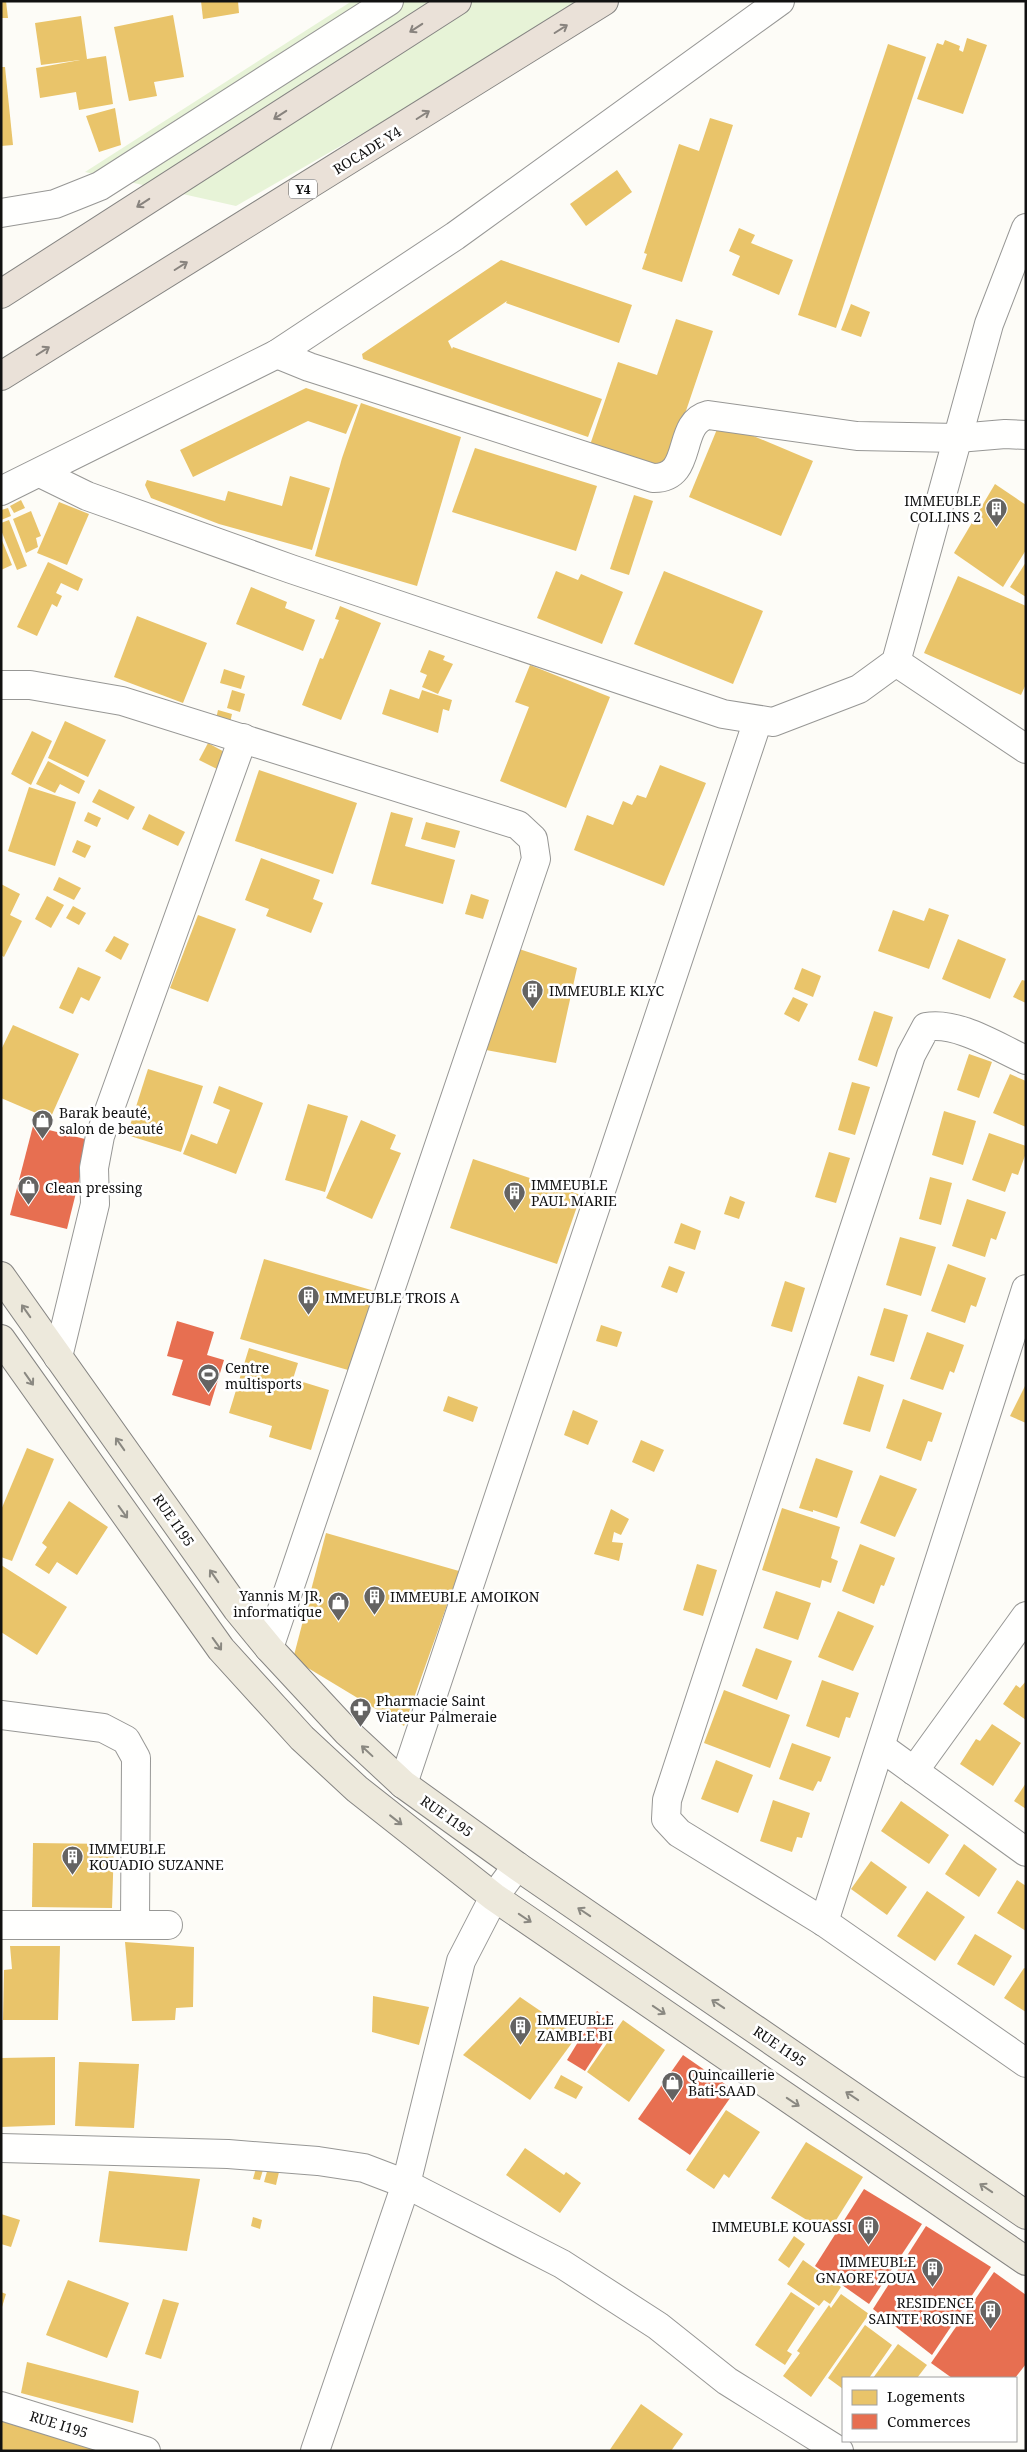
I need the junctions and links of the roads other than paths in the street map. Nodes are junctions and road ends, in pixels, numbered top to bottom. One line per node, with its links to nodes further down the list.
1 (389, 1): 5 (street)
2 (458, 1): 7 (highway, one-way to 7)
3 (604, 1): 9 (highway, ROCADE Y4 / Y4, one-way to 3)
4 (780, 1): 8 (street)
5 (1, 213)
6 (1026, 228): 11 (street)
7 (1, 294)
8 (277, 354): 11 (street); 12 (street)
9 (1, 376)
10 (1026, 435): 11 (street)
11 (958, 438): 14 (street)
12 (40, 473): 13 (street); 16 (street)
13 (1, 491)
14 (896, 662): 16 (street); 18 (street)
15 (1, 685): 17 (street)
16 (758, 720): 29 (street)
17 (243, 738): 23 (street); 25 (street)
18 (1026, 749)
19 (1026, 1060): 33 (street)
20 (1, 1276): 23 (main road, RUE I195, one-way to 20)
21 (1026, 1289): 27 (street)
22 (1, 1339): 32 (main road, one-way to 32)
23 (58, 1357): 25 (main road, RUE I195, one-way to 23)
24 (1026, 1616): 28 (street)
25 (269, 1648): 29 (main road, RUE I195, one-way to 25)
26 (1, 1715): 35 (street)
27 (880, 1747): 28 (street); 33 (street)
28 (914, 1771): 30 (street)
29 (403, 1784): 31 (main road, RUE I195)
30 (1026, 1852)
31 (516, 1866): 32 (street); 40 (main road, RUE I195, one-way to 31)
32 (494, 1897): 39 (street); 41 (main road, one-way to 41)
33 (824, 1922): 37 (street)
34 (1, 1925): 35 (street)
35 (135, 1925): 36 (street)
36 (168, 1925)
37 (1026, 2063)
38 (1, 2148): 39 (street)
39 (406, 2184): 44 (street); 45 (street)
40 (1026, 2215)
41 (1026, 2261)
42 (1, 2406): 43 (street, RUE I195)
43 (146, 2451)
44 (316, 2451)
45 (839, 2451)

